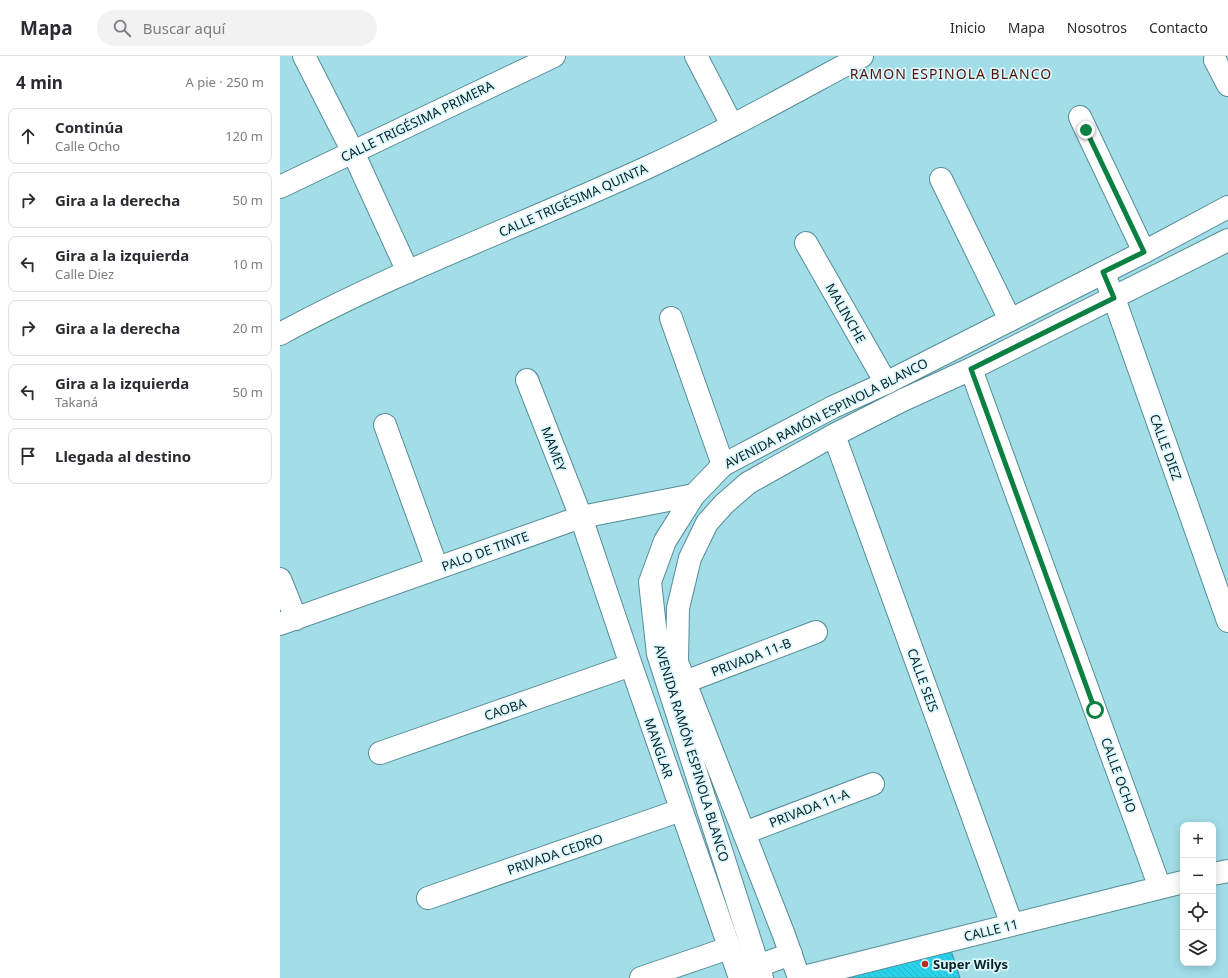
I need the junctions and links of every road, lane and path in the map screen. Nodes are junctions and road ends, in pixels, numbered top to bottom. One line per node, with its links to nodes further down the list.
1 (304, 56): 9 (street)
2 (554, 56): 9 (street, CALLE TRIGÉSIMA PRIMERA)
3 (696, 56): 8 (street)
4 (862, 56): 8 (street, CALLE TRIGÉSIMA QUINTA)
5 (1215, 60): 6 (street)
6 (1228, 85)
7 (1080, 117): 15 (street)
8 (732, 125): 16 (street, CALLE TRIGÉSIMA QUINTA)
9 (353, 152): 11 (street, CALLE TRIGÉSIMA PRIMERA); 16 (street)
10 (941, 179): 20 (street)
11 (280, 187)
12 (1228, 207): 15 (street, AVENIDA RAMÓN ESPINOLA BLANCO)
13 (1228, 240): 18 (street, AVENIDA RAMÓN ESPINOLA BLANCO)
14 (806, 243): 24 (street, MALINCHE)
15 (1144, 252): 17 (street, AVENIDA RAMÓN ESPINOLA BLANCO)
16 (408, 272): 21 (street, CALLE TRIGÉSIMA QUINTA)
17 (1103, 272): 18 (street, CALLE DIEZ); 20 (street, AVENIDA RAMÓN ESPINOLA BLANCO)
18 (1114, 298): 22 (street, AVENIDA RAMÓN ESPINOLA BLANCO); 33 (street, CALLE DIEZ)
19 (671, 318): 27 (street)
20 (1010, 320): 24 (street, AVENIDA RAMÓN ESPINOLA BLANCO)
21 (280, 334)
22 (971, 369): 26 (street, AVENIDA RAMÓN ESPINOLA BLANCO); 44 (street, CALLE OCHO)
23 (527, 380): 29 (street, MAMEY)
24 (886, 383): 27 (street, AVENIDA RAMÓN ESPINOLA BLANCO)
25 (384, 424): 30 (street)
26 (834, 435): 36 (street, AVENIDA RAMÓN ESPINOLA BLANCO); 46 (street, CALLE SEIS)
27 (723, 465): 28 (street, AVENIDA RAMÓN ESPINOLA BLANCO)
28 (694, 495): 29 (street, PALO DE TINTE); 49 (street, AVENIDA RAMÓN ESPINOLA BLANCO)
29 (581, 517): 30 (street, PALO DE TINTE); 35 (street, MANGLAR)
30 (437, 568): 32 (street, PALO DE TINTE)
31 (280, 580): 32 (street)
32 (288, 621)
33 (1228, 621)
34 (816, 632): 36 (street, PRIVADA 11-B)
35 (631, 666): 37 (street, CAOBA); 39 (street, MANGLAR)
36 (685, 682): 40 (street, AVENIDA RAMÓN ESPINOLA BLANCO)
37 (380, 753)
38 (873, 784): 40 (street, PRIVADA 11-A)
39 (681, 810): 45 (street, PRIVADA CEDRO); 47 (street, MANGLAR)
40 (744, 833): 48 (street, AVENIDA RAMÓN ESPINOLA BLANCO)
41 (1228, 871): 42 (street)
42 (1216, 873)
43 (1180, 883): 44 (street, CALLE 11)
44 (1160, 888): 46 (street, CALLE 11)
45 (428, 898)
46 (1012, 925): 52 (street, CALLE 11)
47 (729, 948): 50 (street); 51 (street, MANGLAR)
48 (791, 954): 49 (street); 52 (street, AVENIDA RAMÓN ESPINOLA BLANCO)
49 (760, 972)
50 (641, 978)
51 (740, 978)
52 (800, 978)

